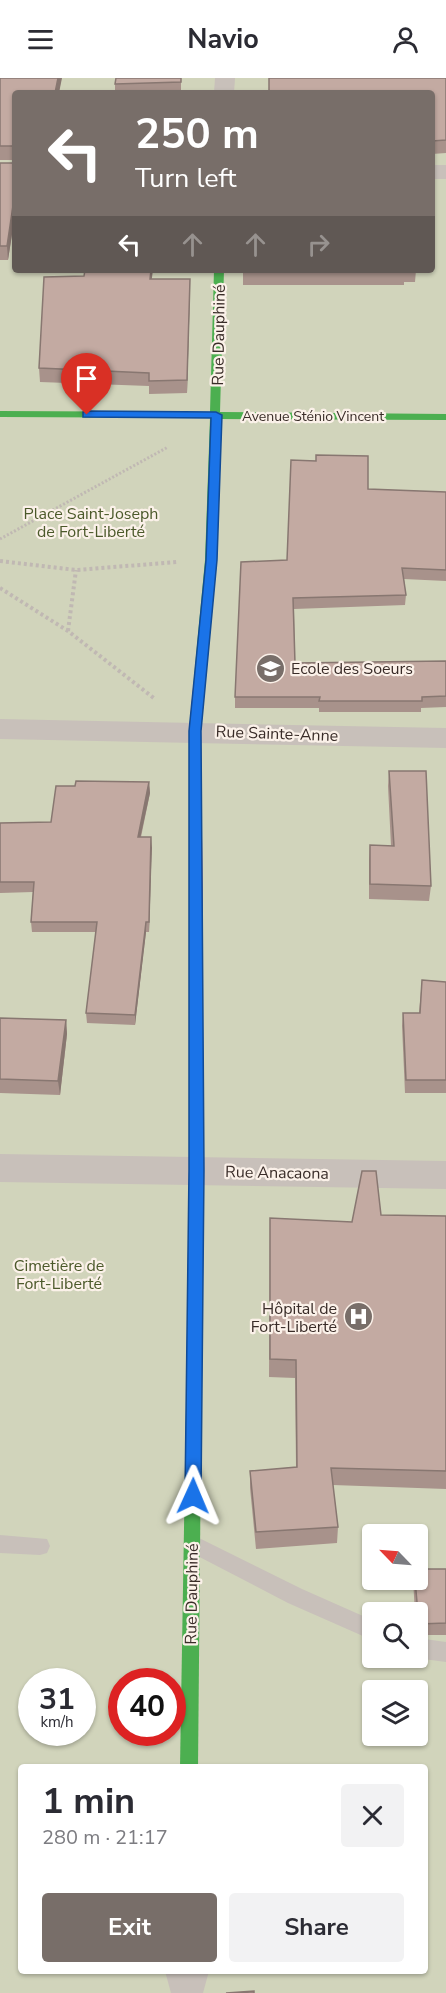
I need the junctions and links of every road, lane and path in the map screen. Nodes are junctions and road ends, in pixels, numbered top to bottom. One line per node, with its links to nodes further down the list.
1 (219, 273): 3 (street, Rue Dauphiné)
2 (0, 414): 3 (street, Avenue Sténio Vincent)
3 (216, 415): 4 (street, Avenue Sténio Vincent); 5 (path); 6 (street, Rue Dauphiné)
4 (446, 417)
5 (0, 539)
6 (211, 560): 8 (path); 12 (street, Rue Dauphiné)
7 (0, 561): 8 (path)
8 (76, 570): 10 (path)
9 (0, 588): 10 (path)
10 (68, 631): 12 (path)
11 (0, 729): 12 (street, Rue Sainte-Anne)
12 (195, 731): 13 (street, Rue Sainte-Anne); 15 (street, Rue Dauphiné)
13 (446, 738)
14 (0, 1168): 15 (street, Rue Anacaona)
15 (196, 1170): 16 (street, Rue Anacaona); 17 (street, Rue Dauphiné)
16 (446, 1175)
17 (192, 1543): 20 (lane); 23 (street, Rue Dauphiné)
18 (0, 1544): 19 (lane)
19 (40, 1546)
20 (362, 1626)
21 (428, 1650): 22 (lane)
22 (446, 1652)
23 (189, 1764)

